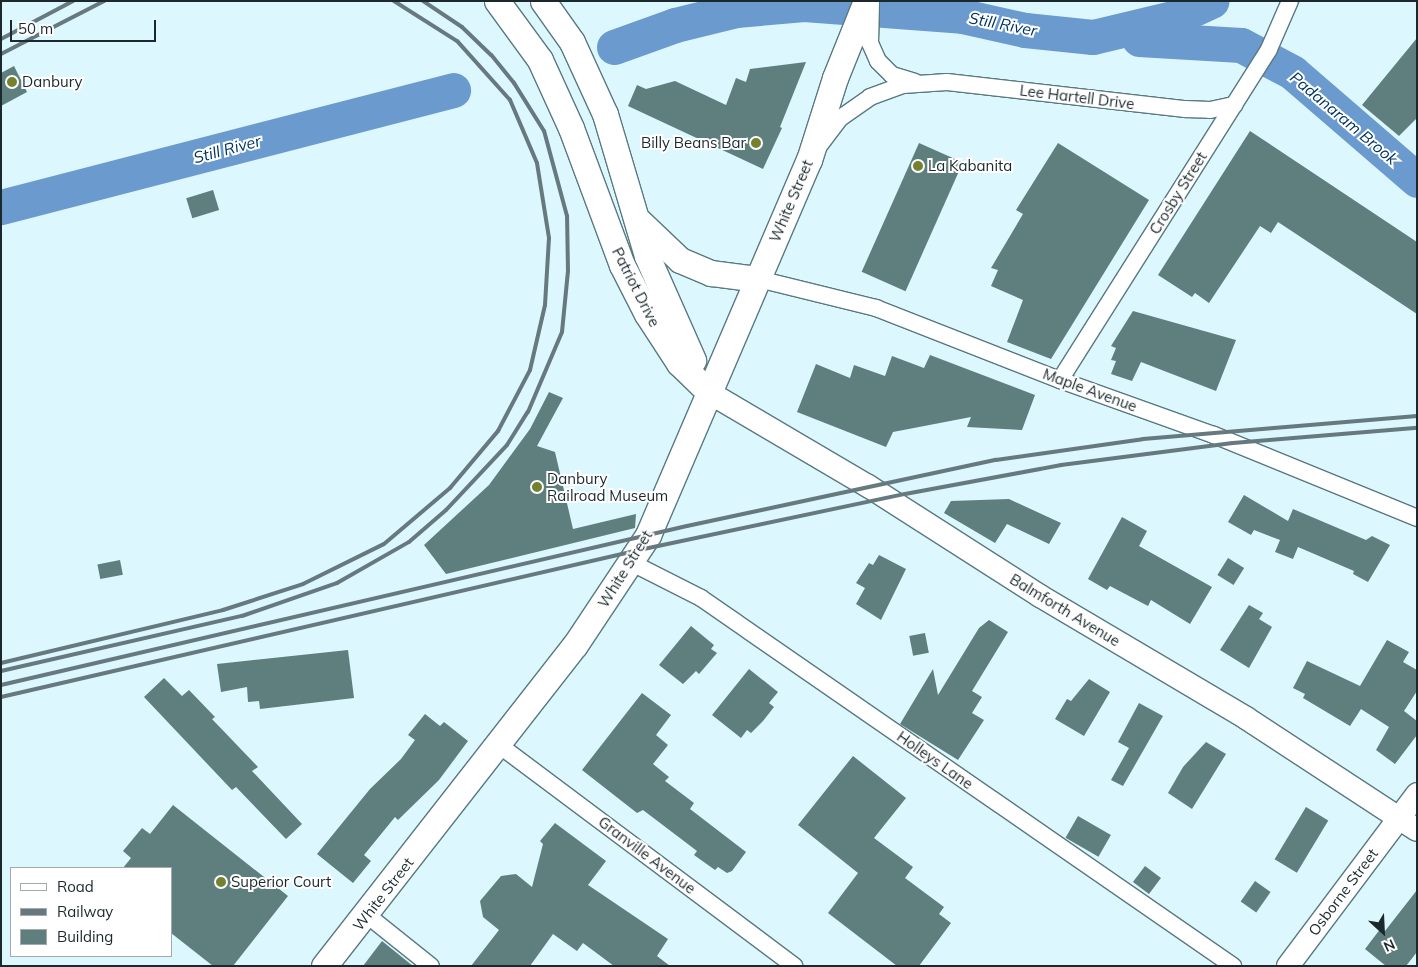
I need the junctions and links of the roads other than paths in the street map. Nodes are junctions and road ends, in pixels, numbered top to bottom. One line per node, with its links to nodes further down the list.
1 (497, 1): 13 (main road, Patriot Drive)
2 (543, 1): 10 (main road, Patriot Drive)
3 (866, 1): 6 (main road, White Street)
4 (871, 1): 6 (street)
5 (1290, 1): 8 (street, Crosby Street)
6 (859, 43): 7 (street, Lee Hartell Drive); 9 (main road, White Street)
7 (919, 84): 8 (street, Lee Hartell Drive); 9 (street, Lee Hartell Drive)
8 (1234, 105): 12 (street, Crosby Street)
9 (809, 160): 11 (main road, White Street)
10 (637, 219): 11 (main road, Patriot Drive); 13 (main road, Patriot Drive)
11 (758, 278): 12 (street, Maple Avenue); 13 (main road, White Street)
12 (1060, 380): 14 (street, Maple Avenue)
13 (710, 393): 15 (main road, White Street); 18 (street, Balmforth Avenue)
14 (1417, 518)
15 (632, 563): 16 (main road, White Street); 23 (street, Holleys Lane)
16 (499, 745): 19 (main road, White Street); 22 (street, Granville Avenue)
17 (1417, 794): 18 (street, Osborne Street)
18 (1408, 824): 24 (street, Osborne Street)
19 (367, 915): 20 (main road, White Street); 21 (street)
20 (324, 966)
21 (431, 966)
22 (794, 966)
23 (1233, 966)
24 (1288, 966)

